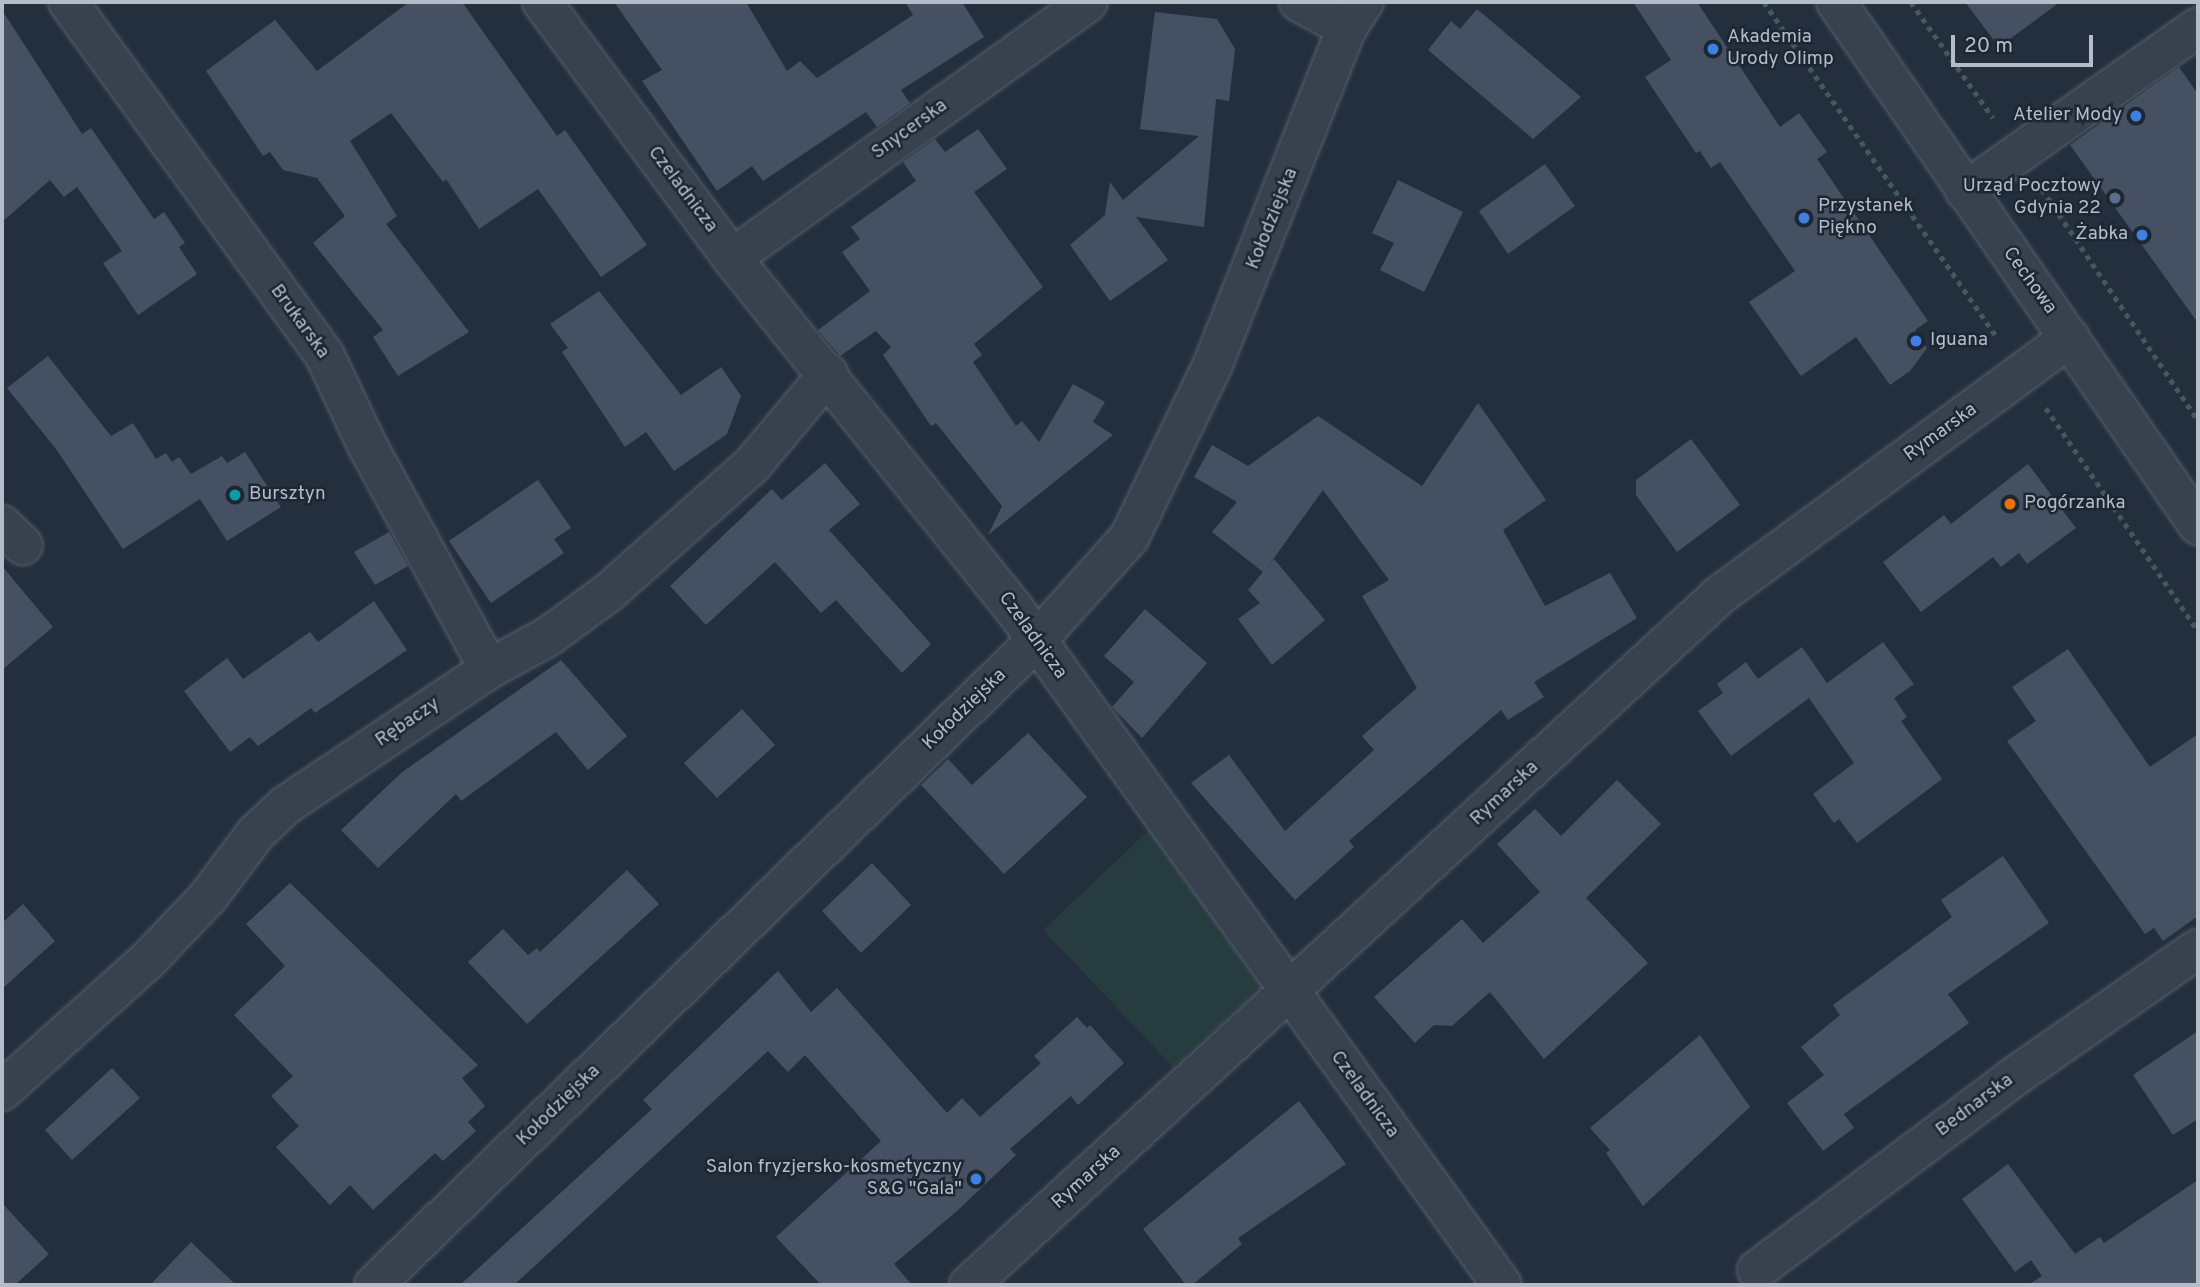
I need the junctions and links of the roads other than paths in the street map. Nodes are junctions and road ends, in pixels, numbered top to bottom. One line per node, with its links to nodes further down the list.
1 (68, 2): 14 (street, Brukarska)
2 (542, 2): 9 (street, Czeladnicza)
3 (1088, 2): 9 (street, Snycerska)
4 (1299, 2): 6 (street)
5 (1836, 2): 8 (street, Cechowa)
6 (1356, 15): 13 (street, Kołodziejska)
7 (2198, 27): 8 (street)
8 (1965, 191): 10 (street, Cechowa)
9 (732, 258): 11 (street, Czeladnicza)
10 (2070, 338): 12 (street, Cechowa); 16 (street, Rymarska)
11 (828, 374): 13 (street, Czeladnicza); 14 (street, Rębaczy)
12 (2198, 525)
13 (1037, 640): 16 (street, Czeladnicza); 19 (street, Kołodziejska)
14 (489, 669): 17 (street, Rębaczy)
15 (2198, 949): 18 (street, Bednarska)
16 (1290, 993): 20 (street, Rymarska); 21 (street, Czeladnicza)
17 (2, 1091)
18 (1757, 1270)
19 (374, 1285)
20 (968, 1285)
21 (1502, 1285)

